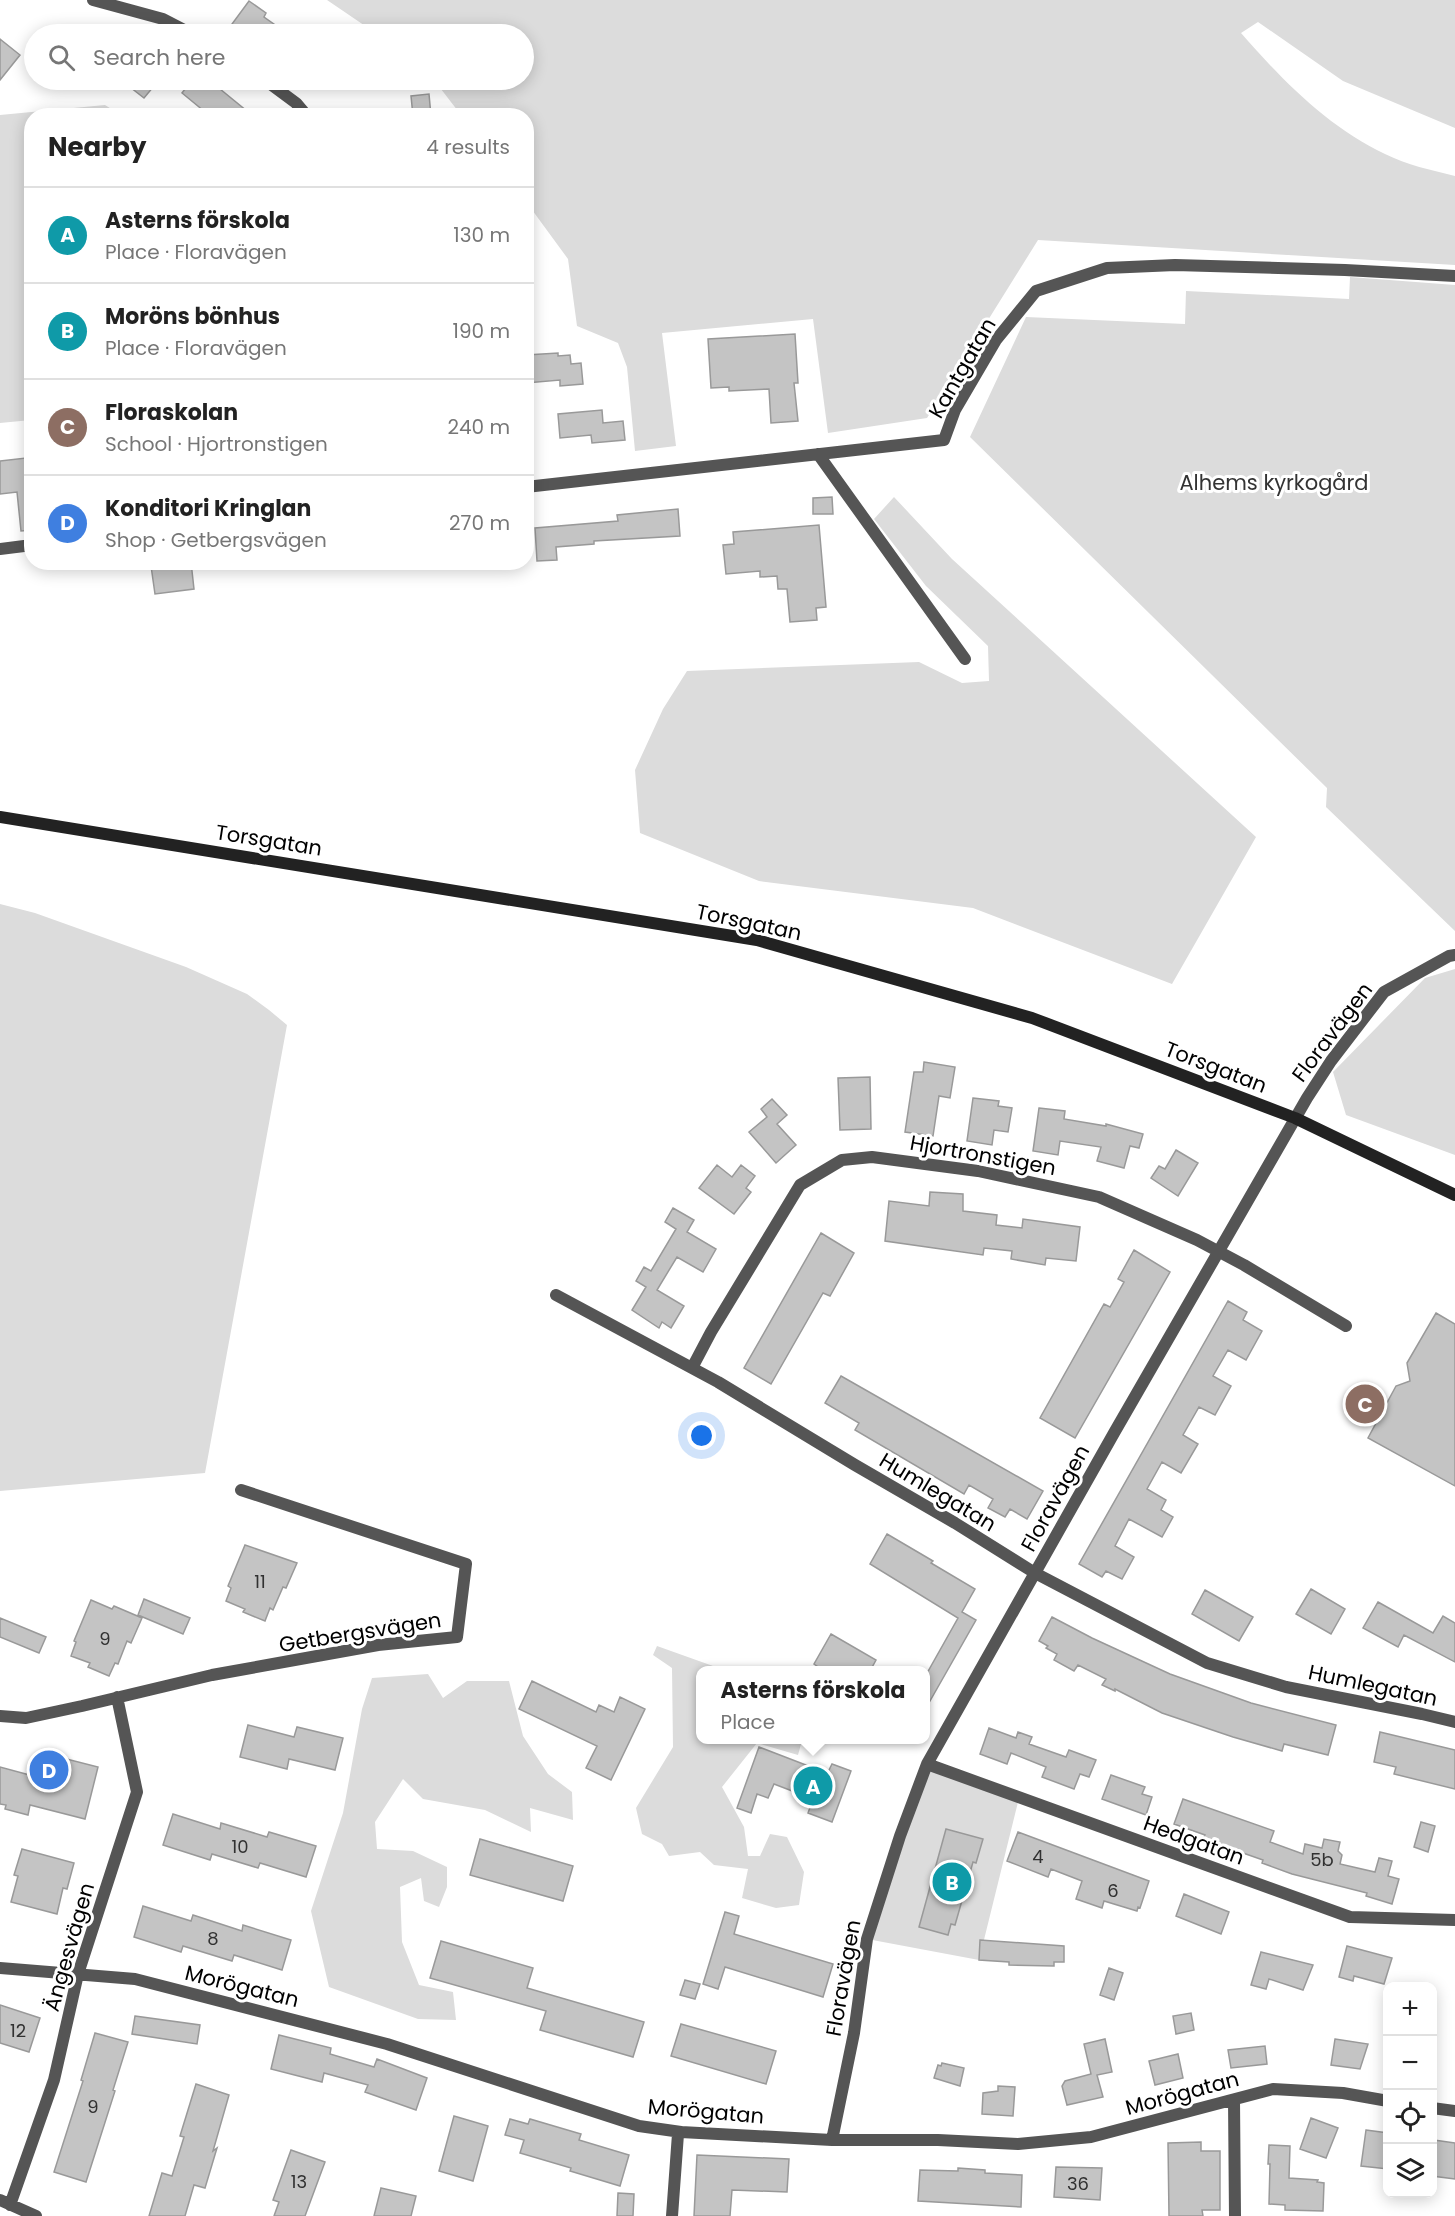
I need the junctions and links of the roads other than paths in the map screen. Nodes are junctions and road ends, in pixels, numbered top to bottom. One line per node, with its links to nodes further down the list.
1 (93, 0): 2 (street)
2 (173, 24)
3 (278, 90): 4 (street)
4 (300, 108)
5 (1455, 276): 6 (street, Kantgatan)
6 (818, 454): 7 (street, Kantgatan); 10 (street)
7 (534, 486)
8 (24, 546): 9 (street)
9 (0, 549)
10 (965, 659)
11 (0, 817): 13 (main road, Torsgatan)
12 (1455, 955): 13 (street, Floravägen)
13 (1295, 1118): 14 (main road, Torsgatan); 15 (street, Floravägen)
14 (1455, 1194)
15 (1218, 1252): 17 (street, Hjortronstigen); 18 (street, Hjortronstigen); 20 (street, Floravägen)
16 (556, 1295): 18 (street, Humlegatan)
17 (1346, 1326)
18 (692, 1368): 20 (street, Humlegatan)
19 (241, 1490): 21 (street, Getbergsvägen)
20 (1035, 1573): 23 (street, Humlegatan); 24 (street, Floravägen)
21 (117, 1696): 22 (street, Getbergsvägen); 27 (street, Ängesvägen)
22 (0, 1716)
23 (1455, 1722)
24 (927, 1764): 25 (street, Hedgatan); 33 (street, Floravägen)
25 (1455, 1920)
26 (0, 1968): 27 (street, Morögatan)
27 (78, 1974): 32 (street, Morögatan); 34 (street, Ängesvägen)
28 (1234, 2100): 29 (street, Morögatan); 33 (street, Morögatan); 37 (street)
29 (1383, 2100)
30 (1437, 2109): 31 (street)
31 (1455, 2111)
32 (681, 2132): 33 (street, Morögatan); 36 (street)
33 (832, 2140)
34 (5, 2203): 35 (street)
35 (36, 2216)
36 (672, 2216)
37 (1235, 2216)

